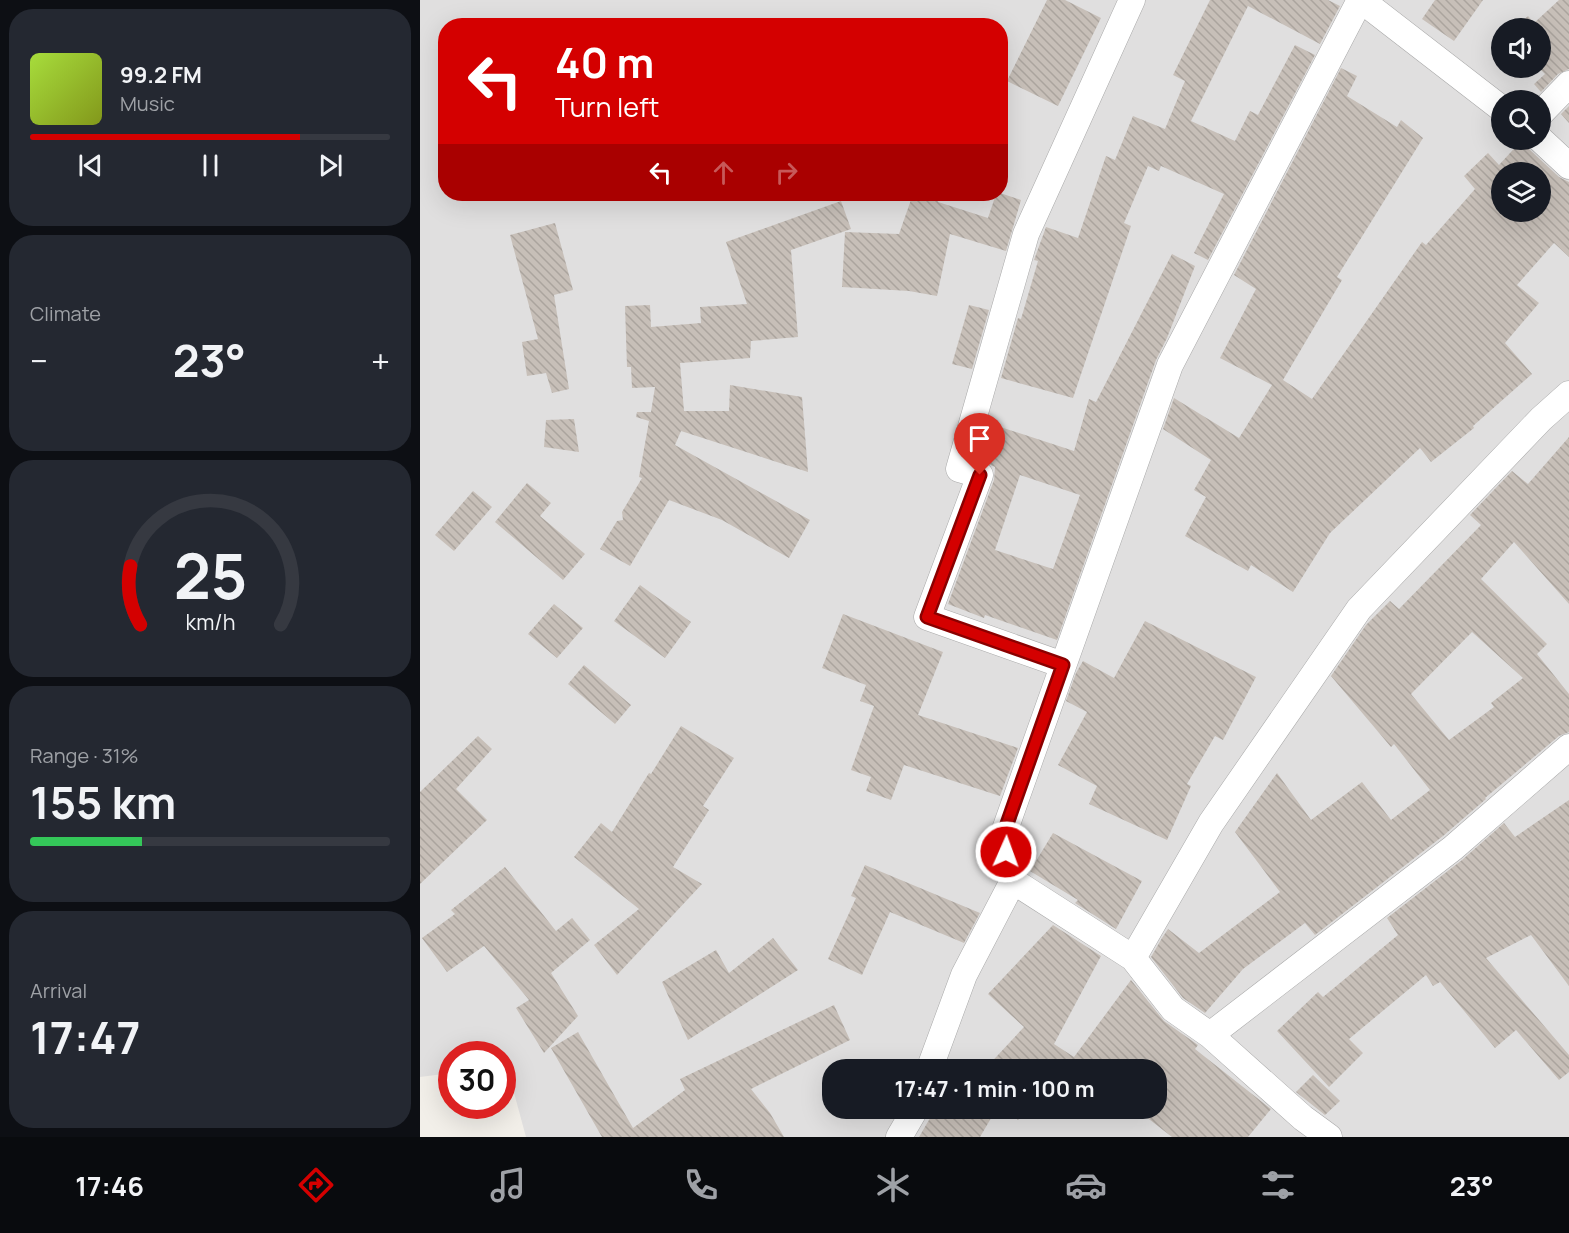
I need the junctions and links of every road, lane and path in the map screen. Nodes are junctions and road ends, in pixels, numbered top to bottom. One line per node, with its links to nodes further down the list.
1 (1132, 0): 9 (street)
2 (1361, 0): 4 (street); 9 (street)
3 (1569, 84): 5 (street)
4 (1491, 100)
5 (1551, 103)
6 (1551, 149): 7 (street)
7 (1569, 166)
8 (1567, 401): 12 (street)
9 (1063, 665): 11 (street)
10 (1569, 747): 13 (street)
11 (1013, 880): 12 (street); 14 (street)
12 (1132, 958): 13 (street)
13 (1210, 1035): 17 (street)
14 (933, 1059)
15 (910, 1119): 16 (street)
16 (899, 1137)
17 (1329, 1137)

